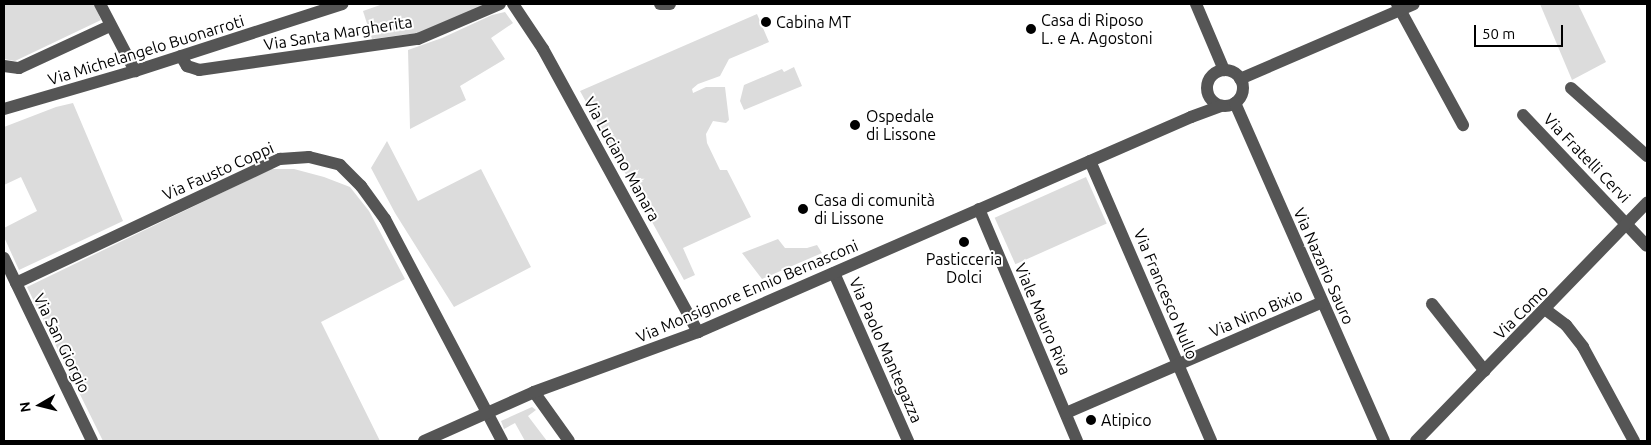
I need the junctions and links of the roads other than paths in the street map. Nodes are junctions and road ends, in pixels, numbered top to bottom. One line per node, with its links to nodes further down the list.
1 (100, 4): 10 (street)
2 (342, 4): 11 (street, Via Michelangelo Buonarroti)
3 (500, 4): 11 (street, Via Santa Margherita)
4 (513, 4): 37 (street, Via Luciano Manara)
5 (660, 4): 6 (street)
6 (670, 4)
7 (1196, 4): 13 (street)
8 (1414, 4): 9 (street)
9 (1399, 7): 15 (street); 24 (street)
10 (110, 26): 12 (street); 14 (street)
11 (181, 56): 14 (street, Via Michelangelo Buonarroti)
12 (4, 66)
13 (1224, 70): 15 (street); 17 (street)
14 (135, 71): 20 (street, Via Michelangelo Buonarroti)
15 (1240, 79): 18 (street)
16 (1571, 88): 25 (street)
17 (1207, 92): 19 (street); 23 (street)
18 (1235, 103): 19 (street); 34 (street, Via Nazario Sauro)
19 (1222, 106): 23 (street, Via Monsignore Ennio Bernasconi)
20 (9, 108): 21 (street, Via Michelangelo Buonarroti)
21 (4, 115)
22 (1523, 115): 29 (street, Via Fratelli Cervi)
23 (1191, 117): 26 (street, Via Monsignore Ennio Bernasconi)
24 (1463, 125)
25 (1647, 156)
26 (1090, 161): 28 (street, Via Monsignore Ennio Bernasconi); 38 (street, Via Francesco Nullo)
27 (1647, 204): 29 (street, Via Como)
28 (979, 209): 32 (street, Via Monsignore Ennio Bernasconi); 42 (street, Viale Mauro Riva)
29 (1628, 224): 30 (street, Via Fratelli Cervi); 36 (street, Via Como)
30 (1647, 246)
31 (4, 258): 33 (street, Via San Giorgio)
32 (834, 273): 37 (street, Via Monsignore Ennio Bernasconi); 47 (street, Via Paolo Mantegazza)
33 (16, 283): 41 (street, Via Fausto Coppi); 43 (street, Via San Giorgio)
34 (1322, 302): 38 (street, Via Nino Bixio); 50 (street, Via Nazario Sauro)
35 (1432, 304): 39 (street)
36 (1546, 310): 39 (street, Via Como); 52 (street)
37 (698, 332): 40 (street, Via Monsignore Ennio Bernasconi)
38 (1178, 365): 42 (street, Via Nino Bixio); 49 (street, Via Francesco Nullo)
39 (1485, 371): 51 (street, Via Como)
40 (534, 392): 41 (street, Via Monsignore Ennio Bernasconi); 46 (street)
41 (487, 412): 44 (street, Via Monsignore Ennio Bernasconi); 45 (street, Via Fausto Coppi)
42 (1066, 413): 48 (street, Viale Mauro Riva)
43 (92, 441)
44 (424, 441)
45 (502, 441)
46 (569, 441)
47 (908, 441)
48 (1077, 441)
49 (1210, 441)
50 (1384, 441)
51 (1416, 441)
52 (1634, 441)

